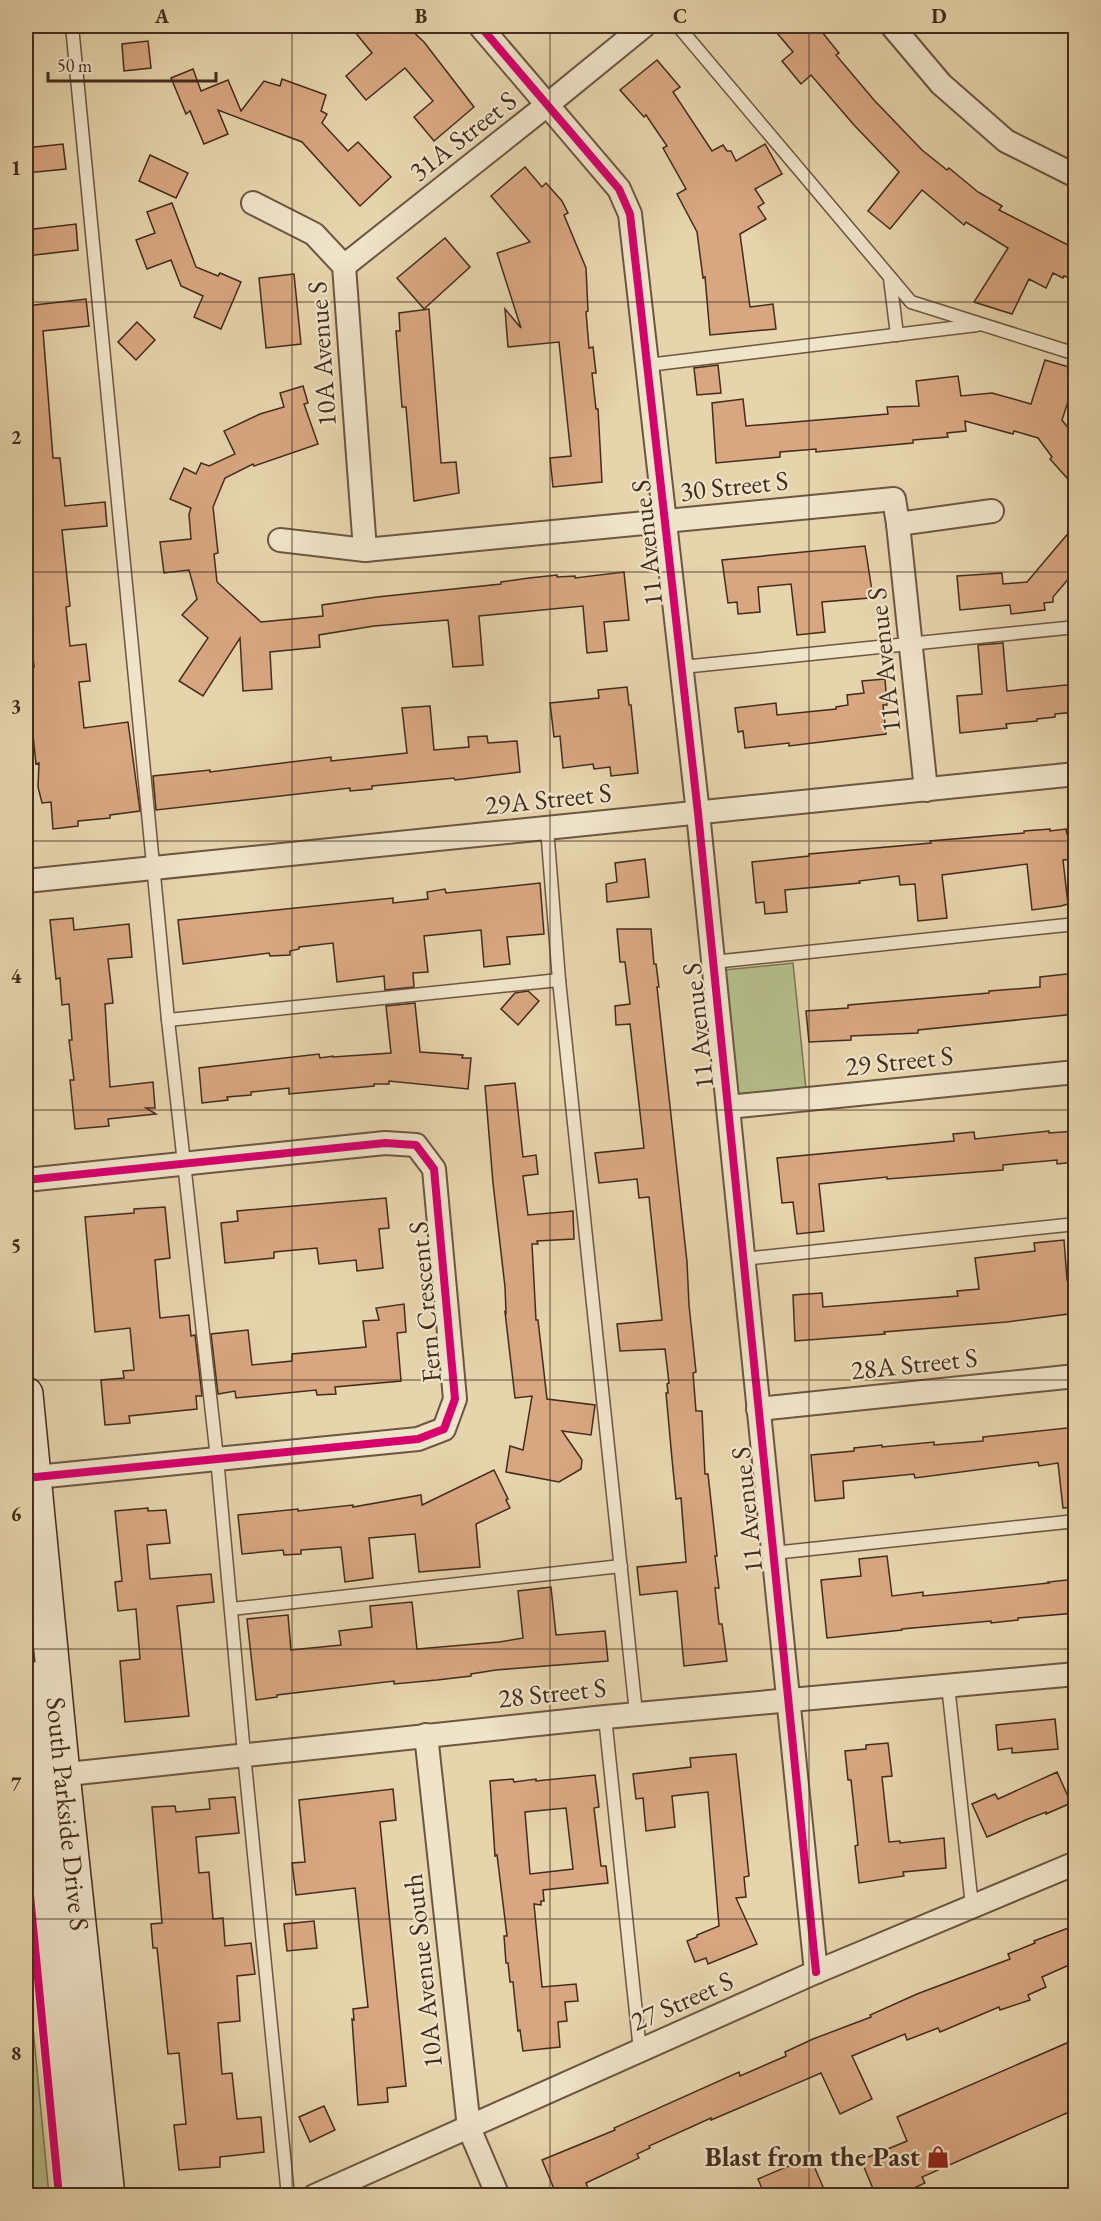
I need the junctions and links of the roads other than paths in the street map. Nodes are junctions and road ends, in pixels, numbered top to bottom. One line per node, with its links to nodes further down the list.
1 (72, 26): 27 (lane)
2 (480, 26): 6 (street, 11 Avenue S)
3 (644, 26): 6 (street, 31A Street S)
4 (678, 26): 10 (lane)
5 (891, 26): 7 (street)
6 (547, 105): 9 (street, 31A Street S); 14 (street, 11 Avenue S)
7 (1076, 176)
8 (253, 203): 9 (street, 10A Avenue S)
9 (344, 266): 19 (street, 10A Avenue S)
10 (890, 277): 11 (lane); 12 (lane)
11 (982, 324): 12 (lane); 13 (lane)
12 (897, 335): 14 (lane)
13 (1076, 354)
14 (648, 365): 16 (street, 11 Avenue S)
15 (992, 511): 17 (street)
16 (666, 521): 17 (street, 30 Street S); 19 (street, 30 Street S); 22 (street, 11 Avenue S)
17 (898, 524): 21 (street, 11A Avenue S)
18 (280, 540): 19 (street, 30 Street S)
19 (365, 550)
20 (1076, 627): 21 (lane)
21 (911, 645): 22 (lane); 24 (street, 11A Avenue S)
22 (682, 667): 25 (street, 11 Avenue S)
23 (1076, 774): 24 (street, 29A Street S)
24 (926, 790): 25 (street, 29A Street S)
25 (698, 813): 26 (street, 29A Street S); 30 (street, 11 Avenue S)
26 (547, 828): 27 (street, 29A Street S); 31 (lane)
27 (154, 867): 28 (street, 29A Street S); 32 (lane)
28 (26, 881)
29 (1076, 924): 30 (lane)
30 (713, 962): 34 (street, 11 Avenue S)
31 (559, 980): 32 (lane); 46 (lane)
32 (168, 1020): 35 (lane)
33 (1076, 1072): 34 (street, 29 Street S)
34 (728, 1107): 38 (street, 11 Avenue S)
35 (184, 1163): 36 (street, Fern Crescent S); 42 (lane); 42 (street, Fern Crescent S)
36 (26, 1180)
37 (1076, 1224): 38 (lane)
38 (743, 1259): 41 (street, 11 Avenue S)
39 (1076, 1376): 41 (street, 28A Street S)
40 (26, 1394): 43 (main road, South Parkside Drive S)
41 (758, 1409): 45 (street, 11 Avenue S)
42 (217, 1458): 43 (street, Fern Crescent S); 47 (lane)
43 (30, 1477): 56 (main road, South Parkside Drive S)
44 (1076, 1521): 45 (lane)
45 (773, 1553): 51 (street, 11 Avenue S)
46 (621, 1566): 47 (lane); 52 (lane)
47 (231, 1609): 55 (lane)
48 (1076, 1674): 50 (street, 28 Street S)
49 (26, 1676): 56 (main road, South Parkside Drive S)
50 (948, 1685): 51 (street, 28 Street S); 58 (lane)
51 (789, 1700): 52 (street, 28 Street S); 59 (street, 11 Avenue S)
52 (636, 1713): 53 (street, 28 Street S)
53 (604, 1717): 54 (street, 28 Street S); 60 (lane)
54 (426, 1735): 55 (street, 28 Street S); 61 (street, 10A Avenue South)
55 (244, 1754): 56 (street, 28 Street S); 64 (lane)
56 (49, 1776): 62 (main road, South Parkside Drive S); 63 (main road, South Parkside Drive S)
57 (1076, 1863): 58 (street, 27 Street S)
58 (972, 1906): 59 (street, 27 Street S)
59 (816, 1972): 60 (street, 27 Street S)
60 (640, 2051): 61 (street, 27 Street S)
61 (469, 2128): 65 (street, 27 Street S); 66 (street, 10A Avenue South)
62 (78, 2196)
63 (108, 2196)
64 (288, 2196)
65 (314, 2196)
66 (498, 2196)

